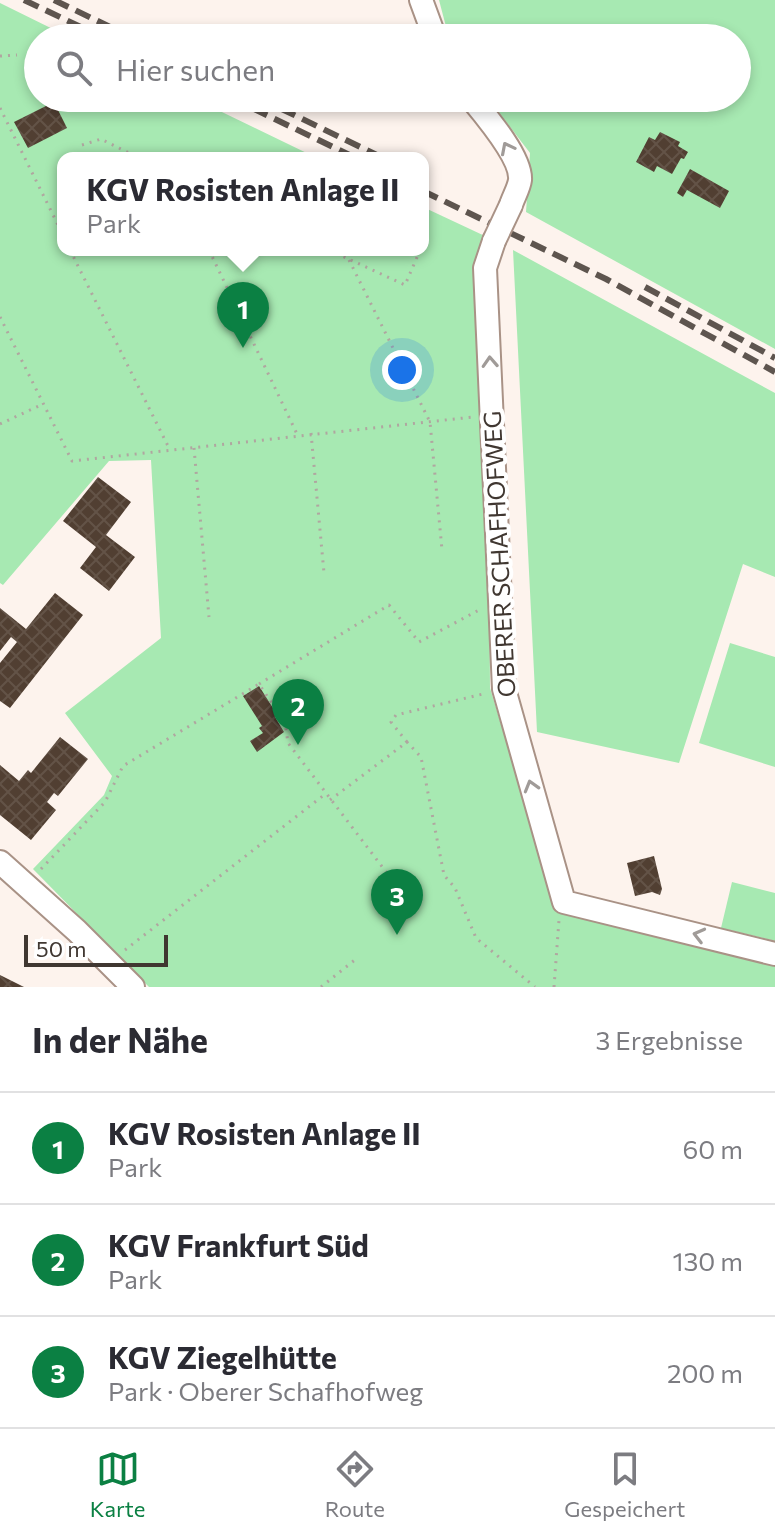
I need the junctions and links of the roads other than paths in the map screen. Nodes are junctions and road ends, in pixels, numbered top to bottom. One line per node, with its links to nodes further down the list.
1 (421, 0): 2 (street)
2 (430, 24)
3 (482, 112): 5 (street, OBERER SCHAFHOFWEG, one-way to 3, bridge)
4 (0, 862): 6 (street)
5 (775, 954)
6 (133, 987)

